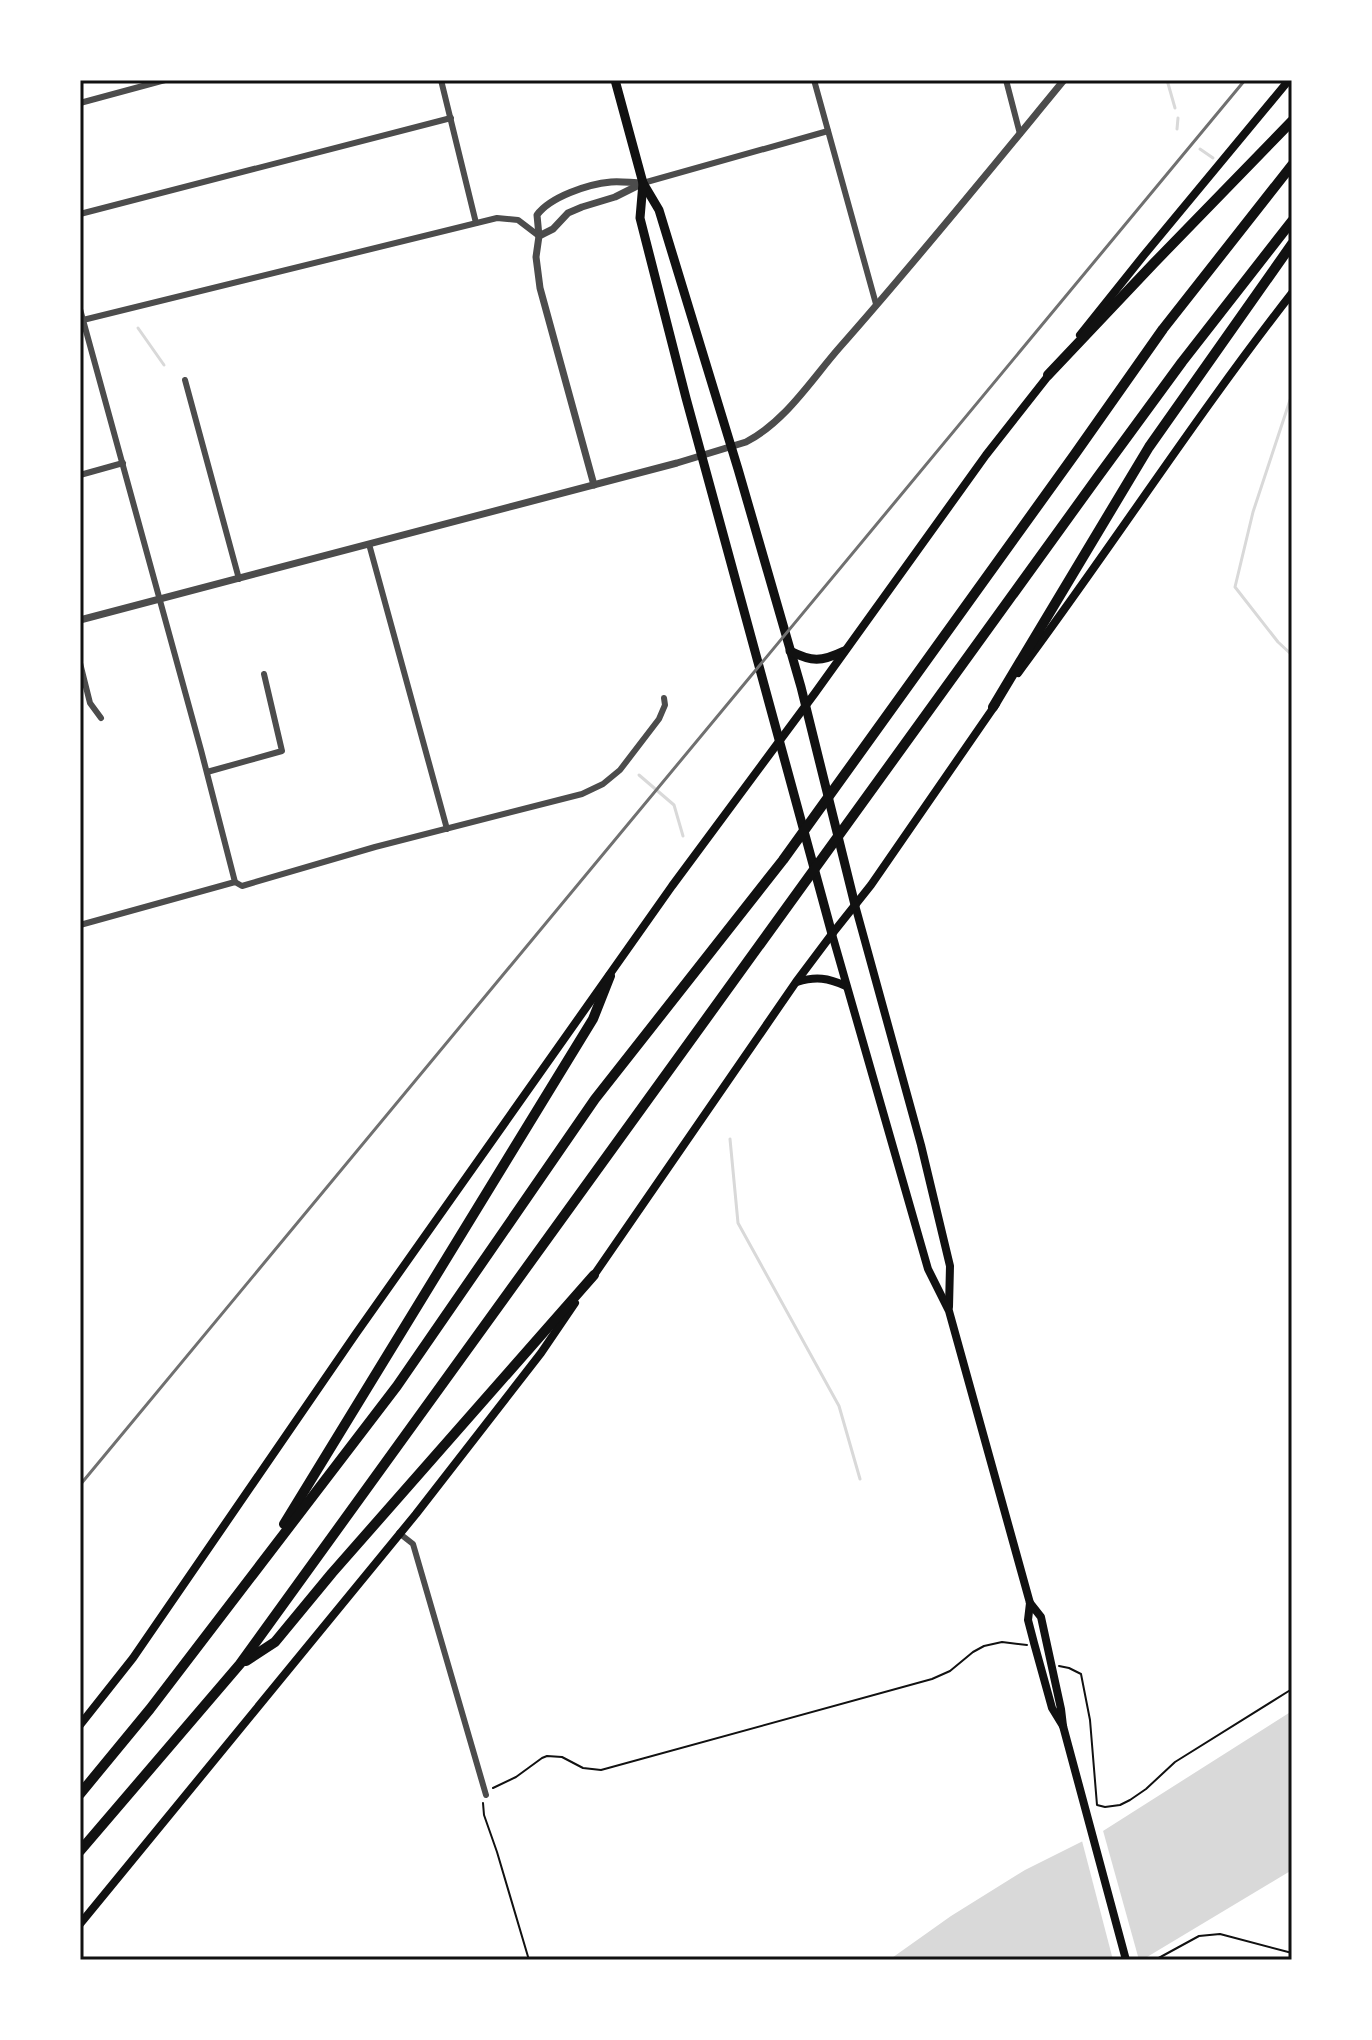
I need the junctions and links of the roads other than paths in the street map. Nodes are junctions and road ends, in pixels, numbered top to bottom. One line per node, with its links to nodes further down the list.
1 (165, 80): 8 (street)
2 (441, 80): 9 (street)
3 (615, 80): 14 (main road)
4 (814, 80): 11 (street)
5 (1006, 80): 12 (street)
6 (1064, 80): 12 (street)
7 (1289, 80): 24 (main road)
8 (80, 103)
9 (451, 118): 15 (street); 17 (street)
10 (1292, 121): 24 (highway)
11 (828, 131): 14 (street); 21 (street)
12 (1020, 134): 21 (street)
13 (1292, 165): 54 (highway)
14 (643, 183): 18 (street); 18 (street); 34 (main road); 41 (main road)
15 (80, 214)
16 (1292, 221): 55 (highway)
17 (476, 223): 18 (street); 23 (street)
18 (539, 236): 28 (street)
19 (1292, 244): 39 (highway)
20 (1292, 293): 39 (main road)
21 (876, 304): 28 (street)
22 (80, 309): 23 (street)
23 (83, 320): 26 (street)
24 (1048, 375): 33 (main road)
25 (185, 380): 30 (street)
26 (123, 463): 27 (street); 31 (street)
27 (80, 475)
28 (594, 485): 29 (street)
29 (369, 544): 30 (street); 43 (street)
30 (239, 579): 31 (street)
31 (160, 600): 32 (street); 42 (street)
32 (80, 620)
33 (844, 651): 34 (main road); 38 (main road)
34 (794, 656): 38 (main road)
35 (80, 663): 40 (street)
36 (264, 674): 42 (street)
37 (664, 698): 43 (street)
38 (805, 706): 41 (main road); 45 (main road)
39 (993, 707): 45 (main road)
40 (101, 718)
41 (780, 739): 47 (main road); 48 (main road)
42 (207, 772): 44 (street)
43 (447, 829): 44 (street)
44 (235, 882): 46 (street)
45 (855, 905): 47 (main road); 52 (main road)
46 (80, 925)
47 (832, 934): 49 (main road); 50 (main road)
48 (610, 976): 54 (highway); 56 (main road)
49 (796, 982): 50 (main road); 51 (main road)
50 (846, 986): 52 (main road)
51 (594, 1275): 53 (main road); 55 (highway)
52 (949, 1311): 61 (main road)
53 (399, 1533): 58 (street); 60 (main road)
54 (270, 1553): 57 (highway)
55 (240, 1664): 59 (highway)
56 (80, 1725)
57 (80, 1794)
58 (486, 1795)
59 (80, 1851)
60 (80, 1924)
61 (1126, 1960)

